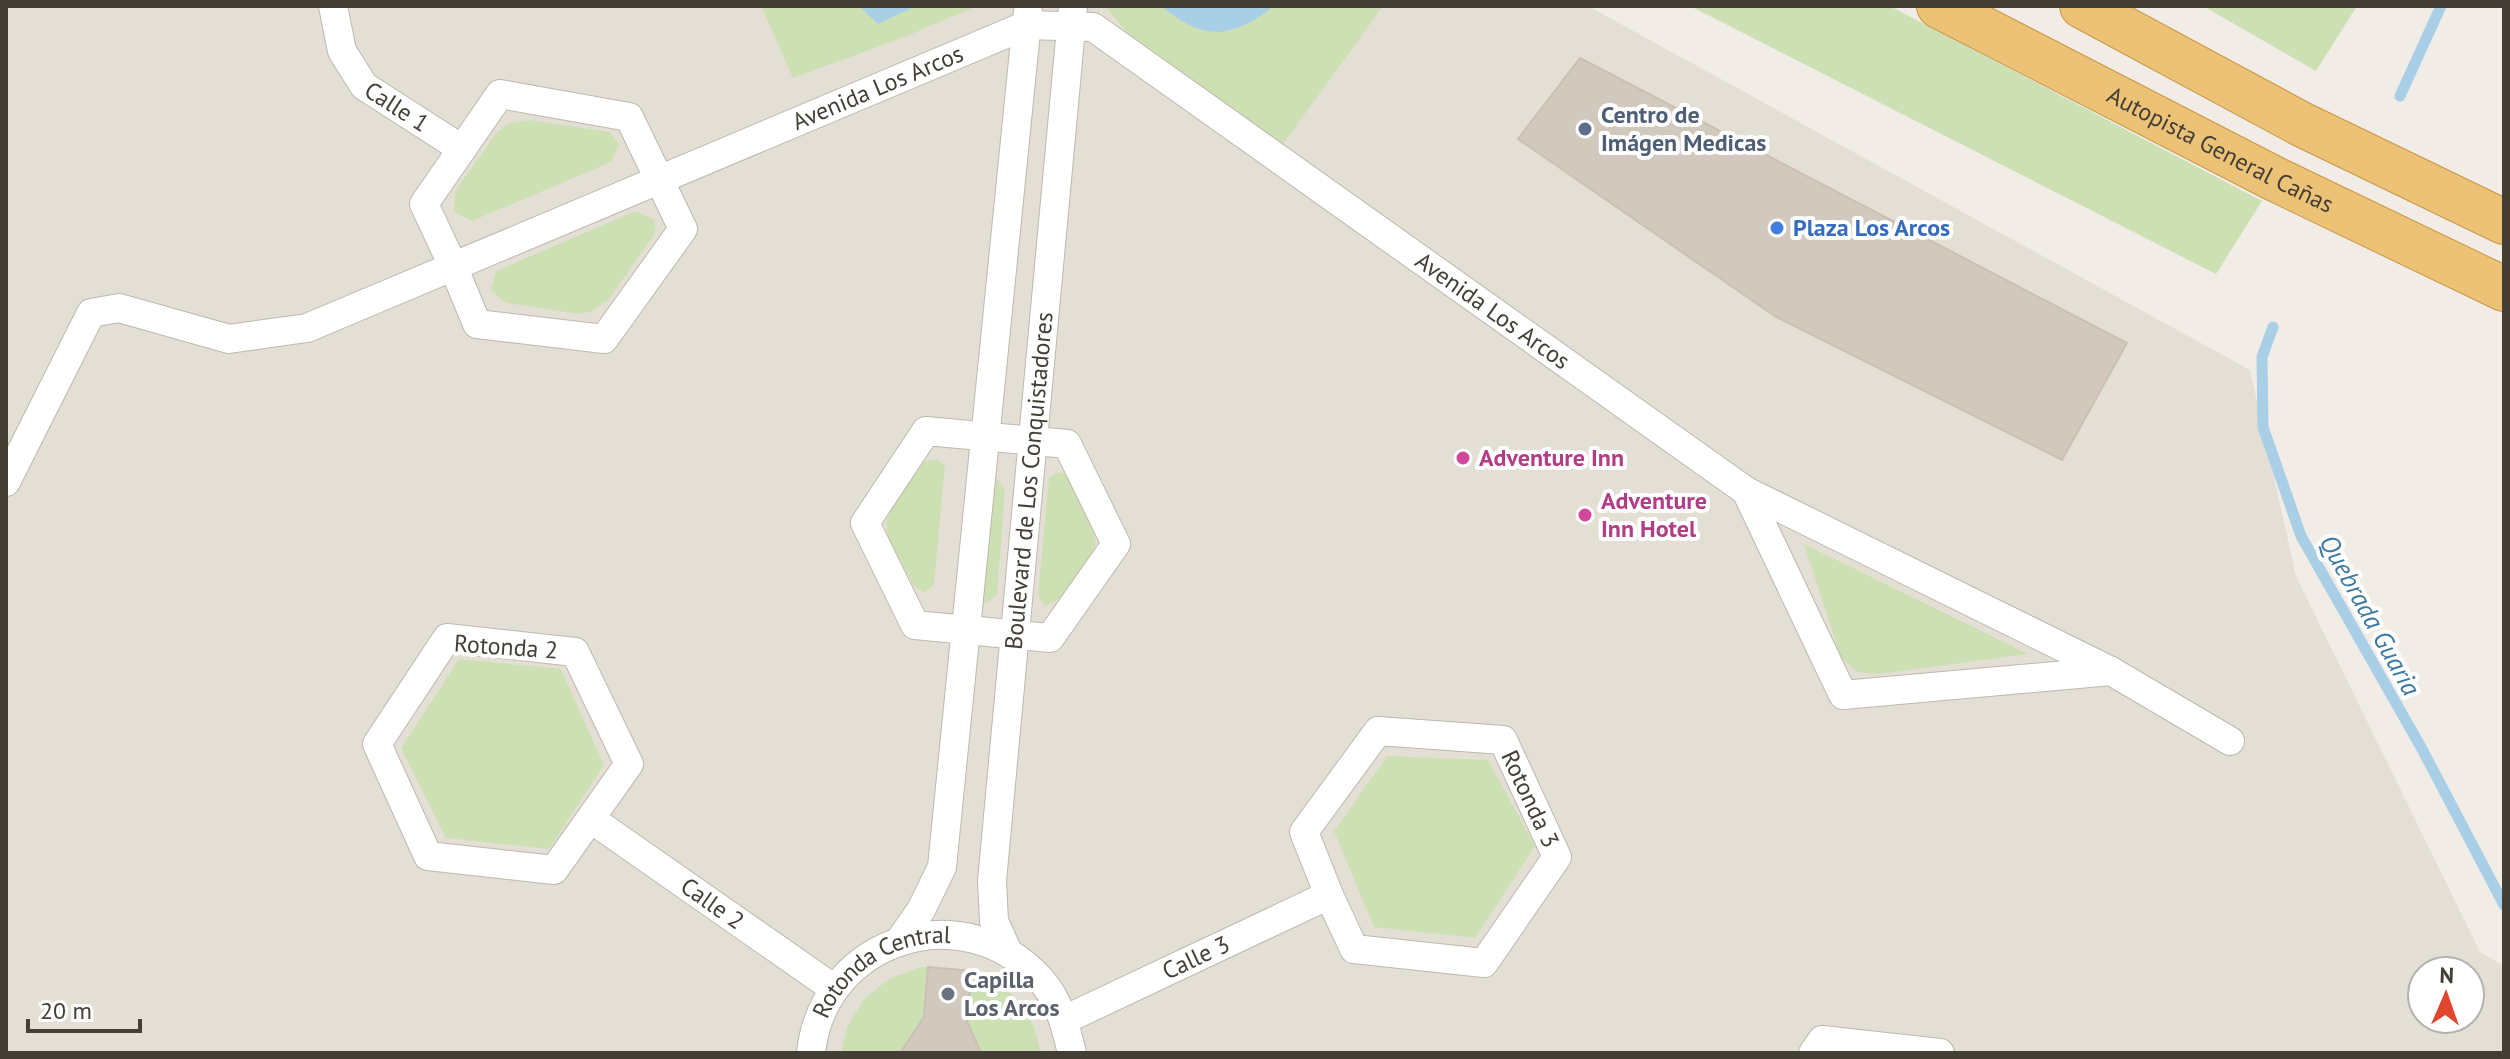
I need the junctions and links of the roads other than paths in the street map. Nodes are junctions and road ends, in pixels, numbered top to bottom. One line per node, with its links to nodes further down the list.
1 (333, 6): 8 (street, Calle 1)
2 (1939, 6): 12 (highway, Autopista General Cañas)
3 (2082, 6): 7 (highway)
4 (2097, 6): 7 (highway)
5 (1027, 15): 6 (street, Avenida Los Arcos); 9 (street, Avenida Los Arcos); 13 (street, Boulevard de Los Conquistadores)
6 (1072, 15): 14 (street, Boulevard de Los Conquistadores); 16 (street, Avenida Los Arcos)
7 (2301, 124): 10 (highway)
8 (462, 149): 9 (street); 11 (street)
9 (660, 181): 11 (street, Avenida Los Arcos); 11 (street)
10 (2504, 222)
11 (453, 266): 15 (street, Avenida Los Arcos)
12 (2504, 289)
13 (985, 437): 14 (street); 17 (street, Boulevard de Los Conquistadores); 17 (street)
14 (1033, 441): 18 (street, Boulevard de Los Conquistadores); 18 (street)
15 (6, 482)
16 (1746, 491): 19 (street, Avenida Los Arcos); 19 (street, Avenida Los Arcos)
17 (965, 630): 18 (street); 23 (street, Boulevard de Los Conquistadores)
18 (1015, 634): 24 (street, Boulevard de Los Conquistadores)
19 (2111, 671): 20 (street, Avenida Los Arcos)
20 (2230, 741)
21 (591, 819): 21 (street, Rotonda 2); 25 (street, Calle 2)
22 (1329, 895): 22 (street, Rotonda 3); 26 (street, Calle 3)
23 (900, 940): 24 (street, Rotonda Central); 25 (street, Rotonda Central)
24 (1008, 952): 26 (street, Rotonda Central)
25 (833, 988): 27 (street, Rotonda Central)
26 (1064, 1020): 28 (street, Rotonda Central)
27 (811, 1053)
28 (1072, 1053)
29 (1813, 1053): 30 (street)
30 (1940, 1053)

